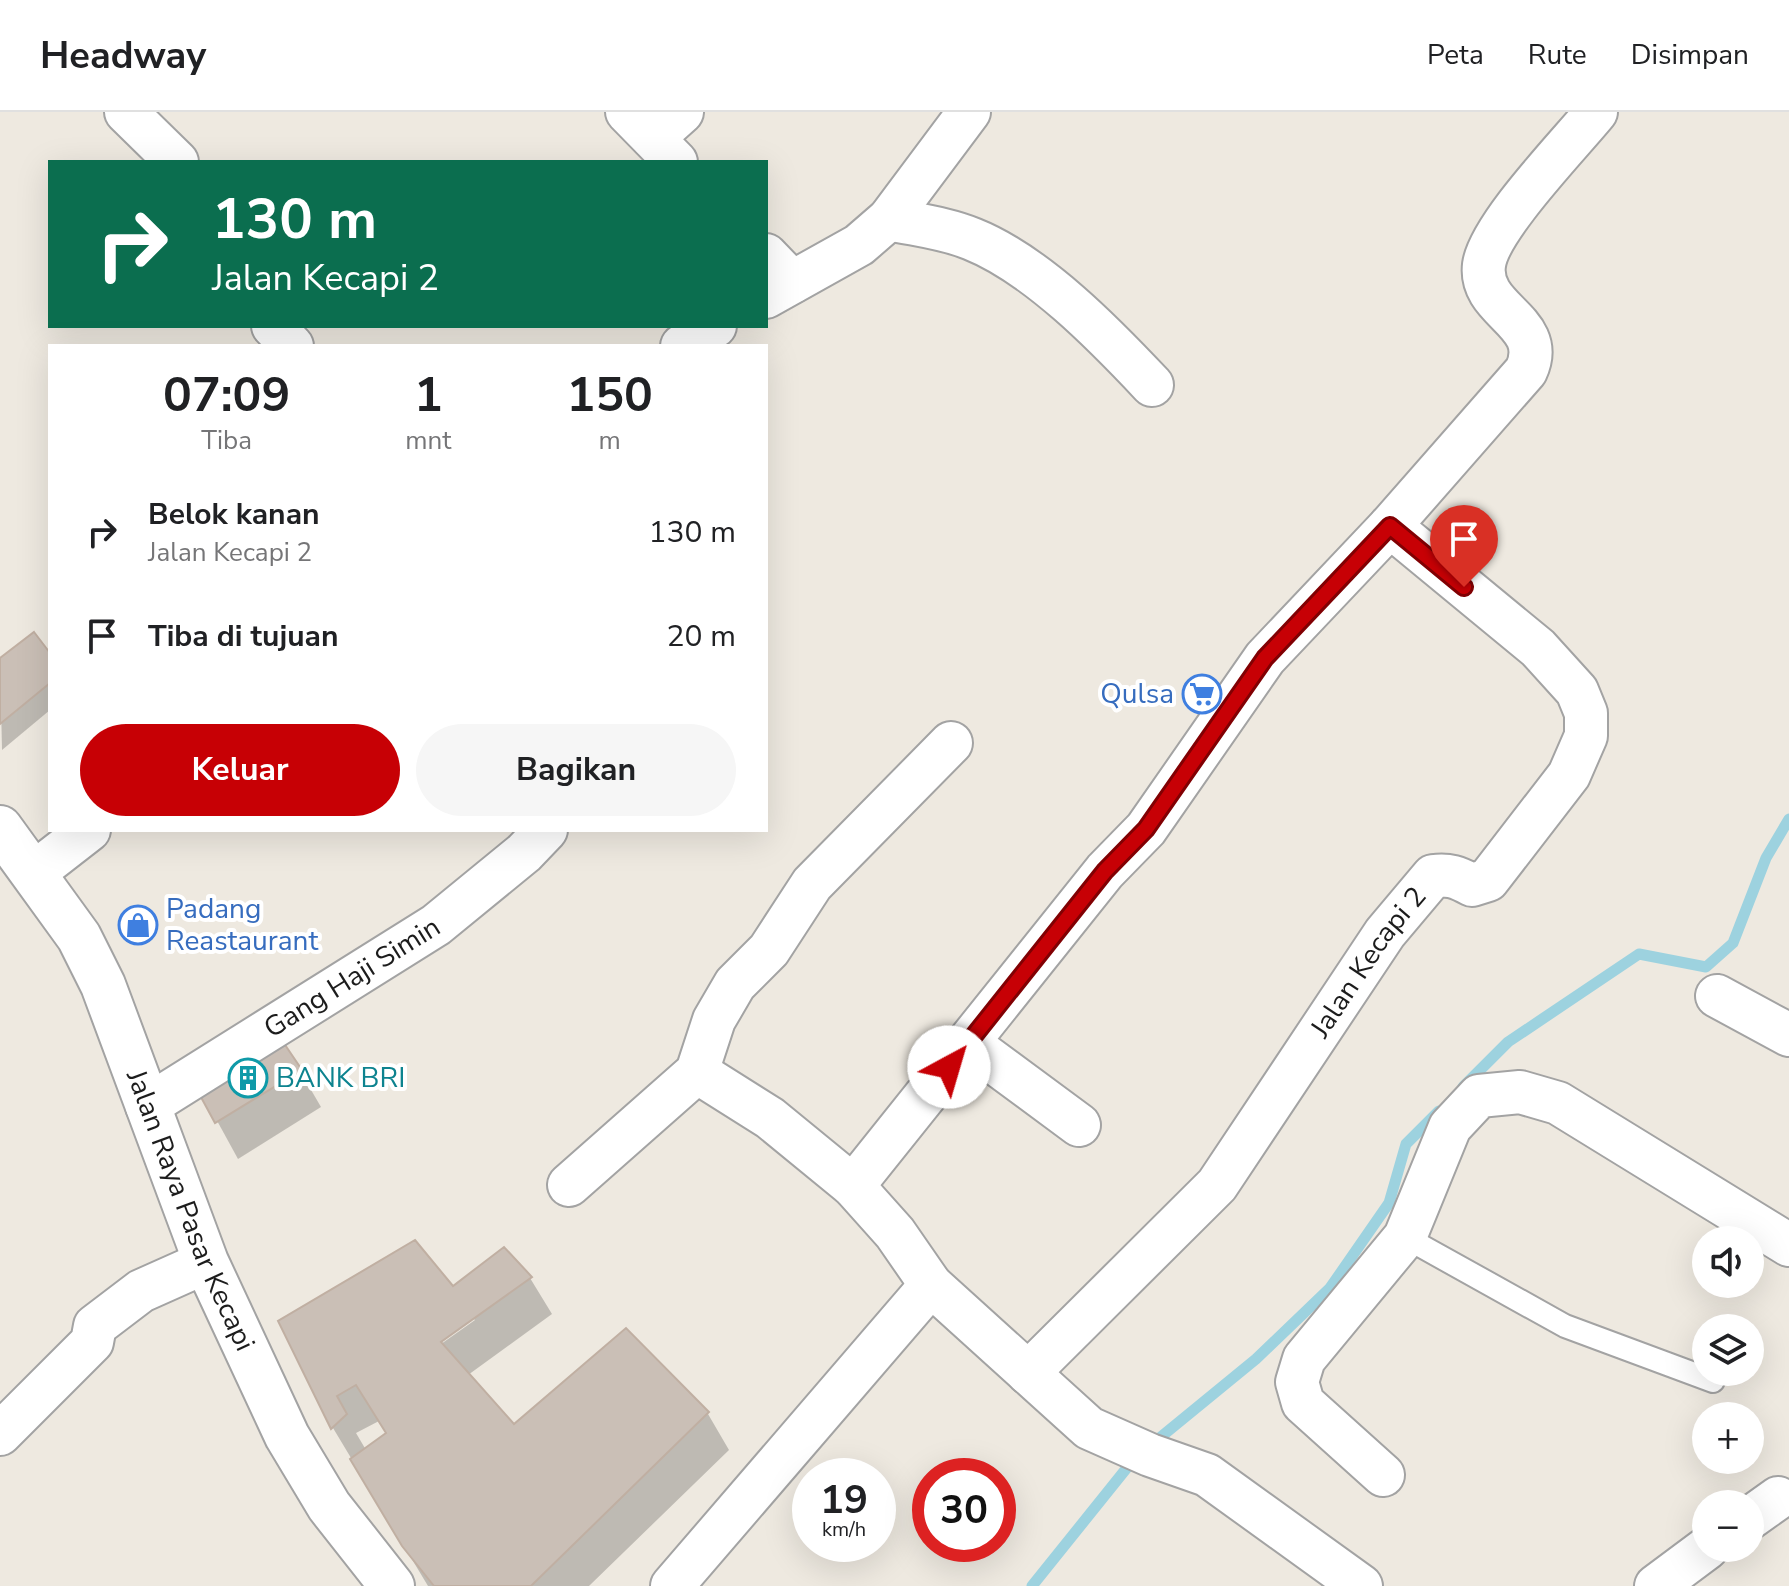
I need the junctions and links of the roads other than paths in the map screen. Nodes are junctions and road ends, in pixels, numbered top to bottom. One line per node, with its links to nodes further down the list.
1 (126, 112): 4 (street)
2 (969, 112): 5 (street)
3 (1596, 112): 12 (street)
4 (175, 160)
5 (889, 219): 6 (street); 11 (street)
6 (775, 278)
7 (275, 328): 9 (street)
8 (712, 328): 10 (street)
9 (290, 344)
10 (685, 344)
11 (1152, 385)
12 (1390, 526): 20 (street); 30 (street, Jalan Kecapi 2)
13 (951, 743): 21 (street)
14 (0, 828): 17 (street, Jalan Raya Pasar Kecapi)
15 (86, 832): 17 (street)
16 (544, 832): 22 (street, Gang Haji Simin)
17 (35, 872): 22 (street, Jalan Raya Pasar Kecapi)
18 (1717, 996): 19 (street)
19 (1789, 1035)
20 (968, 1043): 23 (street); 25 (street)
21 (697, 1072): 24 (street); 25 (street)
22 (147, 1106): 28 (street, Jalan Raya Pasar Kecapi)
23 (1079, 1125)
24 (569, 1185)
25 (853, 1186): 29 (street)
26 (1405, 1237): 27 (street); 31 (lane); 33 (street)
27 (1789, 1245)
28 (206, 1262): 32 (street); 35 (street, Jalan Raya Pasar Kecapi)
29 (931, 1285): 30 (street); 36 (street)
30 (1028, 1373): 37 (street)
31 (1692, 1373)
32 (0, 1434)
33 (1383, 1475)
34 (1692, 1559): 38 (street)
35 (392, 1586)
36 (672, 1586)
37 (1361, 1586)
38 (1656, 1586)

